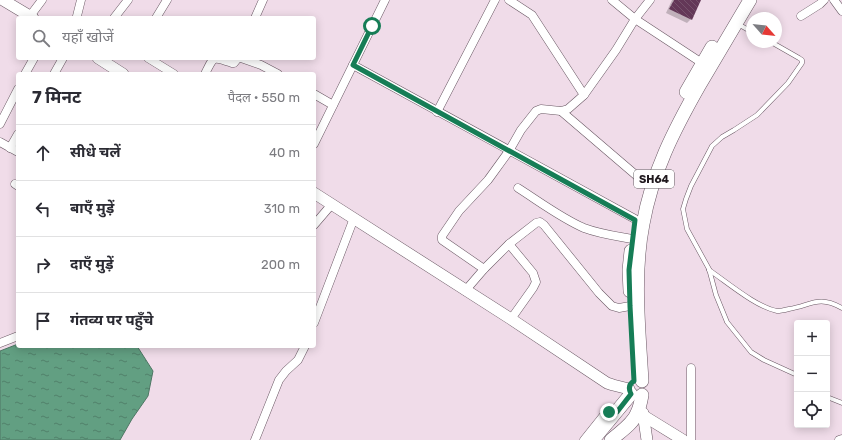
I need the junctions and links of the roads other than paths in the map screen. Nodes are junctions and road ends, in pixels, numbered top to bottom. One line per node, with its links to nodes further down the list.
1 (3, 0): 17 (street)
2 (42, 0): 18 (street)
3 (81, 0): 19 (street)
4 (128, 0): 20 (street)
5 (166, 0): 21 (street)
6 (264, 0): 22 (street)
7 (385, 0): 37 (street)
8 (495, 0): 49 (street)
9 (509, 0): 46 (street)
10 (612, 0): 24 (street)
11 (650, 0): 24 (street)
12 (741, 0): 36 (main road, SH64)
13 (750, 0): 25 (main road, SH64)
14 (824, 0): 23 (street)
15 (834, 0): 16 (street)
16 (842, 11)
17 (29, 16)
18 (32, 16)
19 (78, 16)
20 (116, 16)
21 (157, 16)
22 (256, 16)
23 (801, 16)
24 (635, 20): 36 (street); 46 (street)
25 (736, 23): 26 (lane); 78 (main road, SH64)
26 (746, 29)
27 (782, 48): 67 (lane)
28 (33, 60): 38 (street)
29 (62, 60): 39 (street)
30 (101, 60): 40 (street)
31 (151, 60): 41 (street)
32 (212, 60): 42 (street)
33 (223, 60): 34 (street)
34 (237, 60)
35 (245, 60): 43 (street)
36 (702, 63): 57 (main road, SH64)
37 (353, 65): 47 (street); 49 (street)
38 (26, 72)
39 (55, 72)
40 (120, 72)
41 (171, 72)
42 (206, 72)
43 (274, 72)
44 (16, 93): 50 (street)
45 (316, 95): 47 (street)
46 (584, 95): 48 (street)
47 (334, 105): 52 (street)
48 (561, 111): 56 (street); 57 (street)
49 (437, 112): 56 (street)
50 (0, 124)
51 (16, 138): 54 (street)
52 (316, 140)
53 (0, 142): 54 (street)
54 (10, 148): 55 (street)
55 (16, 151)
56 (508, 151): 62 (street); 66 (street)
57 (644, 182): 62 (main road, SH64)
58 (518, 188): 64 (street)
59 (316, 193): 60 (street)
60 (332, 204): 61 (street); 63 (street)
61 (354, 218): 68 (street); 71 (street)
62 (635, 220): 64 (main road, SH64)
63 (316, 223)
64 (632, 239): 69 (main road, SH64)
65 (509, 244): 66 (street); 69 (street); 72 (street)
66 (484, 269): 68 (street)
67 (709, 269): 70 (lane); 77 (lane)
68 (465, 291): 72 (street)
69 (630, 306): 78 (main road, SH64)
70 (842, 308)
71 (316, 318)
72 (511, 319): 78 (street)
73 (16, 337): 74 (street)
74 (0, 343)
75 (304, 348): 85 (street)
76 (691, 368): 90 (street)
77 (794, 374)
78 (637, 390): 81 (main road); 82 (street); 83 (main road, SH64)
79 (830, 397): 80 (lane)
80 (842, 403)
81 (617, 412): 86 (street); 87 (main road)
82 (644, 416): 88 (street); 89 (street)
83 (615, 438)
84 (842, 439): 91 (street)
85 (255, 440)
86 (584, 440)
87 (593, 440)
88 (647, 440)
89 (683, 440)
90 (691, 440)
91 (839, 440)

